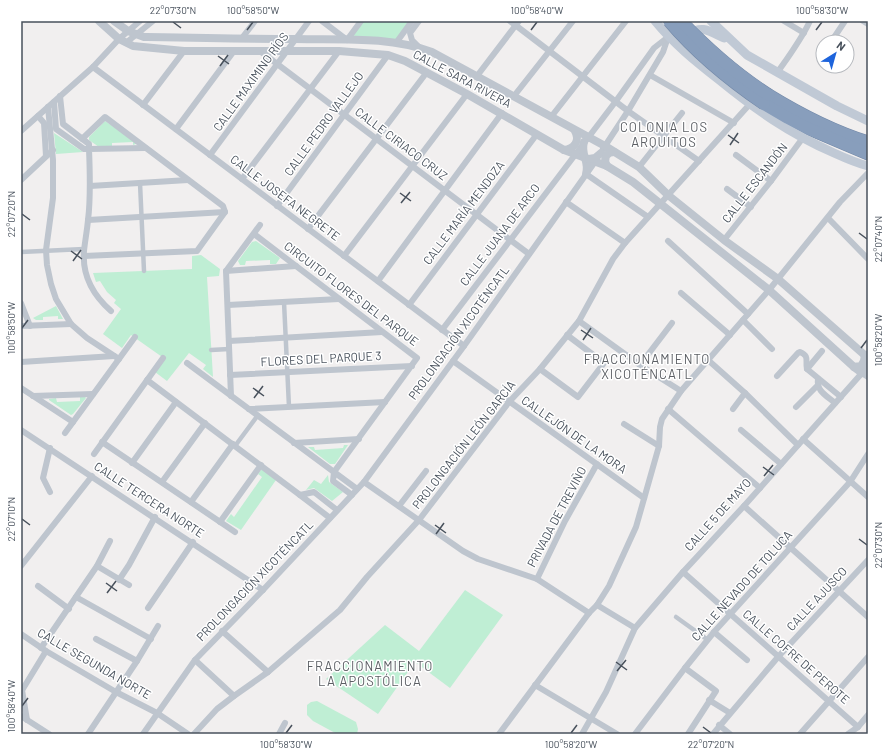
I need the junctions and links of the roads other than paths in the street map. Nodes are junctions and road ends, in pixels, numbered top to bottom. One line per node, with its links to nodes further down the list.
1 (99, 21): 31 (street, CALLE SARA RIVERA)
2 (114, 21): 24 (street, CALLE SARA RIVERA)
3 (140, 21): 24 (street)
4 (153, 21): 26 (street)
5 (255, 21): 29 (street)
6 (309, 21): 30 (street, CALLE MAXIMINO RÍOS)
7 (322, 21): 32 (street)
8 (361, 21): 32 (street)
9 (412, 21): 33 (street)
10 (418, 21): 35 (street)
11 (573, 21): 41 (street)
12 (626, 21): 50 (street)
13 (655, 21): 28 (main road)
14 (669, 21): 55 (highway, bridge)
15 (676, 21): 28 (street)
16 (681, 21): 55 (highway, bridge)
17 (784, 21): 25 (street)
18 (810, 21): 25 (street)
19 (845, 21): 27 (street)
20 (863, 21): 23 (street)
21 (515, 22): 41 (street); 49 (street)
22 (715, 23): 34 (main road)
23 (868, 24)
24 (128, 31): 26 (street, CALLE SARA RIVERA); 31 (street)
25 (804, 33): 47 (street)
26 (137, 34): 29 (street, CALLE SARA RIVERA); 31 (street)
27 (836, 34)
28 (668, 37): 43 (main road); 48 (street); 56 (street)
29 (242, 38): 30 (street, CALLE SARA RIVERA)
30 (295, 39): 32 (street, CALLE SARA RIVERA); 39 (street, CALLE MAXIMINO RÍOS)
31 (123, 40): 36 (street, CALLE SARA RIVERA); 45 (street)
32 (347, 40): 33 (street, CALLE SARA RIVERA)
33 (396, 43): 35 (street, CALLE SARA RIVERA)
34 (736, 44): 43 (main road); 47 (main road)
35 (420, 48): 49 (street, CALLE SARA RIVERA)
36 (184, 51): 37 (street, CALLE SARA RIVERA); 58 (street)
37 (234, 51): 38 (street, CALLE SARA RIVERA); 69 (street)
38 (260, 51): 39 (street, CALLE SARA RIVERA); 44 (street, CALLE CIRIACO CRUZ)
39 (287, 51): 40 (street, CALLE SARA RIVERA); 44 (street, CALLE MAXIMINO RÍOS)
40 (339, 51): 42 (street, CALLE SARA RIVERA); 51 (street)
41 (550, 51): 50 (street); 54 (street)
42 (388, 55): 46 (street, CALLE SARA RIVERA); 64 (street, CALLE PEDRO VALLEJO)
43 (697, 62): 59 (main road)
44 (277, 65): 51 (street, CALLE CIRIACO CRUZ); 88 (street, CALLE MAXIMINO RÍOS)
45 (93, 67): 53 (street); 58 (street, CALLE JOSEFA NEGRETE)
46 (427, 72): 52 (street, CALLE SARA RIVERA); 77 (street)
47 (777, 73): 67 (main road)
48 (650, 75): 61 (street); 68 (street)
49 (477, 76): 54 (street, CALLE SARA RIVERA)
50 (583, 76): 56 (street); 66 (street)
51 (310, 89): 64 (street, CALLE CIRIACO CRUZ); 100 (street)
52 (467, 94): 62 (street, CALLE SARA RIVERA); 94 (street)
53 (60, 96): 57 (street); 76 (street)
54 (514, 96): 66 (street, CALLE SARA RIVERA)
55 (766, 99): 70 (highway)
56 (616, 101): 61 (street); 78 (street)
57 (54, 102): 60 (street); 81 (street)
58 (143, 105): 69 (street, CALLE JOSEFA NEGRETE)
59 (750, 105): 68 (street, PROLONGACIÓN LEÓN GARCÍA); 70 (main road)
60 (48, 107): 65 (street); 82 (street)
61 (628, 111): 75 (street); 84 (street)
62 (502, 113): 74 (street, CALLE SARA RIVERA); 107 (street)
63 (682, 113): 75 (street)
64 (344, 115): 77 (street, CALLE CIRIACO CRUZ); 111 (street, CALLE PEDRO VALLEJO)
65 (38, 116): 71 (street); 90 (street)
66 (551, 117): 72 (street, CALLE SARA RIVERA)
67 (867, 119)
68 (734, 123): 93 (street, PROLONGACIÓN LEÓN GARCÍA)
69 (176, 129): 88 (street, CALLE JOSEFA NEGRETE)
70 (810, 130): 73 (highway); 79 (highway); 87 (highway); 92 (highway); 96 (main road); 103 (street, CALLE ESCANDÓN)
71 (21, 131)
72 (575, 131): 78 (street, CALLE SARA RIVERA); 83 (street)
73 (868, 133)
74 (537, 134): 83 (street, CALLE SARA RIVERA); 114 (street, CALLE MARÍA MENDOZA)
75 (663, 136): 93 (street); 97 (street)
76 (82, 139): 80 (street); 81 (street)
77 (376, 139): 94 (street, CALLE CIRIACO CRUZ); 120 (street)
78 (586, 140): 84 (street, CALLE SARA RIVERA); 86 (street); 91 (street)
79 (868, 142)
80 (146, 148): 81 (street); 102 (street)
81 (90, 149): 105 (street)
82 (53, 150): 90 (street); 127 (street)
83 (564, 150): 86 (street, CALLE SARA RIVERA)
84 (603, 150): 85 (street, CALLE SARA RIVERA); 91 (street)
85 (614, 152): 95 (street); 97 (street, CALLE SARA RIVERA)
86 (576, 153): 91 (street, CALLE SARA RIVERA); 122 (street, CALLE JUANA DE ARCO)
87 (868, 154)
88 (210, 155): 100 (street, CALLE JOSEFA NEGRETE)
89 (736, 155): 103 (street)
90 (46, 156): 101 (street)
91 (589, 159): 95 (street, CALLE SARA RIVERA); 99 (street)
92 (868, 160)
93 (699, 161): 108 (street, PROLONGACIÓN LEÓN GARCÍA)
94 (412, 166): 107 (street, CALLE CIRIACO CRUZ); 132 (street)
95 (607, 166): 110 (street, CALLE SARA RIVERA)
96 (868, 166)
97 (639, 167): 108 (street, CALLE SARA RIVERA)
98 (868, 173): 117 (street)
99 (586, 174): 109 (street, PROLONGACIÓN XICOTÉNCATL); 116 (street)
100 (242, 179): 111 (street, CALLE JOSEFA NEGRETE)
101 (21, 180)
102 (188, 180): 104 (street); 113 (street)
103 (771, 181): 112 (street, CALLE ESCANDÓN)
104 (140, 182): 105 (street); 115 (street)
105 (90, 186): 118 (street)
106 (727, 189): 112 (street)
107 (445, 191): 114 (street, CALLE CIRIACO CRUZ); 138 (street)
108 (668, 196): 110 (street, PROLONGACIÓN LEÓN GARCÍA); 123 (street, CALLE SARA RIVERA)
109 (566, 202): 125 (street); 130 (street, PROLONGACIÓN XICOTÉNCATL)
110 (661, 203): 116 (street, PROLONGACIÓN LEÓN GARCÍA); 139 (street, CALLE SARA RIVERA)
111 (277, 206): 120 (street, CALLE JOSEFA NEGRETE)
112 (751, 206): 123 (street, CALLE ESCANDÓN)
113 (225, 212): 115 (street); 129 (street)
114 (477, 215): 122 (street, CALLE CIRIACO CRUZ); 145 (street, CALLE MARÍA MENDOZA)
115 (141, 217): 118 (street); 129 (street)
116 (648, 217): 125 (street, PROLONGACIÓN LEÓN GARCÍA)
117 (828, 218): 133 (street); 137 (street)
118 (88, 220): 126 (street)
119 (260, 226): 121 (street)
120 (308, 229): 132 (street, CALLE JOSEFA NEGRETE)
121 (254, 234): 134 (street, CIRCUITO FLORES DEL PARQUE); 136 (street)
122 (510, 240): 130 (street, CALLE CIRIACO CRUZ); 154 (street, CALLE JUANA DE ARCO)
123 (724, 240): 137 (street, CALLE SARA RIVERA)
124 (668, 241): 147 (street)
125 (625, 243): 149 (street, PROLONGACIÓN LEÓN GARCÍA)
126 (84, 249): 127 (street); 131 (street)
127 (46, 250): 128 (street); 151 (street)
128 (21, 252)
129 (143, 253): 131 (street); 135 (street)
130 (529, 254): 161 (street, PROLONGACIÓN XICOTÉNCATL)
131 (84, 256): 146 (street)
132 (344, 256): 138 (street, CALLE JOSEFA NEGRETE)
133 (868, 259)
134 (296, 266): 136 (street); 141 (street, CIRCUITO FLORES DEL PARQUE)
135 (144, 271)
136 (226, 271): 144 (street)
137 (778, 279): 139 (street); 167 (street, CALLE SARA RIVERA)
138 (378, 281): 145 (street, CALLE JOSEFA NEGRETE)
139 (769, 290): 147 (street); 176 (street, CALLE SARA RIVERA)
140 (681, 293): 157 (street)
141 (340, 299): 142 (street); 155 (street, CIRCUITO FLORES DEL PARQUE)
142 (284, 302): 144 (street); 159 (street)
143 (21, 303): 153 (street)
144 (228, 305): 160 (street)
145 (409, 305): 154 (street, CALLE JOSEFA NEGRETE)
146 (111, 311)
147 (748, 314): 148 (street)
148 (743, 320): 157 (street); 163 (street)
149 (579, 321): 156 (street, PROLONGACIÓN LEÓN GARCÍA); 173 (street)
150 (672, 323): 173 (street)
151 (71, 324): 153 (street); 166 (street)
152 (21, 326): 153 (street)
153 (30, 326)
154 (442, 330): 161 (street, CALLE JOSEFA NEGRETE)
155 (382, 332): 159 (street); 174 (street, CIRCUITO FLORES DEL PARQUE)
156 (567, 335): 177 (street, PROLONGACIÓN LEÓN GARCÍA); 177 (street)
157 (730, 335): 169 (street)
158 (135, 337): 166 (street)
159 (286, 338): 160 (street); 179 (street)
160 (229, 341): 162 (street)
161 (464, 346): 170 (street, PROLONGACIÓN XICOTÉNCATL)
162 (229, 349): 164 (street); 180 (street)
163 (772, 349)
164 (212, 350)
165 (822, 351): 178 (street)
166 (117, 357): 171 (street); 189 (street)
167 (866, 357): 176 (street)
168 (163, 358): 184 (street)
169 (708, 360): 187 (street); 188 (street)
170 (453, 361): 195 (street, CALLEJÓN DE LA MORA); 227 (street, PROLONGACIÓN XICOTÉNCATL)
171 (21, 362)
172 (187, 363): 191 (street)
173 (640, 364): 187 (street)
174 (412, 366): 179 (street, FLORES DEL PARQUE 3); 194 (street, CIRCUITO FLORES DEL PARQUE)
175 (868, 366): 181 (street, CALLE 5 DE MAYO)
176 (854, 367): 181 (street, CALLE SARA RIVERA)
177 (540, 369): 195 (street, PROLONGACIÓN LEÓN GARCÍA)
178 (807, 369): 182 (street); 183 (street)
179 (287, 372): 180 (street, FLORES DEL PARQUE 3); 197 (street)
180 (230, 375): 191 (street)
181 (865, 375): 192 (street, CALLE 5 DE MAYO)
182 (777, 376)
183 (818, 379): 185 (street); 192 (street)
184 (148, 380): 193 (street); 211 (street)
185 (818, 386): 196 (street); 198 (street)
186 (21, 388): 190 (street)
187 (681, 391): 200 (street)
188 (745, 393): 201 (street); 214 (street)
189 (93, 394): 190 (street); 203 (street)
190 (33, 396): 203 (street)
191 (231, 396): 199 (street)
192 (841, 397): 196 (street, CALLE 5 DE MAYO)
193 (176, 402): 204 (street); 219 (street)
194 (385, 402): 197 (street); 209 (street, CIRCUITO FLORES DEL PARQUE)
195 (509, 402): 220 (street, CALLEJÓN DE LA MORA); 242 (street, PROLONGACIÓN LEÓN GARCÍA)
196 (835, 404): 210 (street, CALLE 5 DE MAYO)
197 (289, 407): 199 (street)
198 (796, 407)
199 (250, 409): 202 (street)
200 (668, 409): 215 (street); 229 (street)
201 (733, 409)
202 (258, 415): 212 (street); 213 (street)
203 (72, 422): 208 (street)
204 (205, 423): 213 (street); 226 (street)
205 (624, 424): 215 (street)
206 (21, 430): 216 (street, CALLE TERCERA NORTE)
207 (741, 430): 221 (street)
208 (65, 433)
209 (359, 439): 212 (street); 224 (street, CIRCUITO FLORES DEL PARQUE)
210 (803, 439): 214 (street, CALLE 5 DE MAYO); 228 (street)
211 (102, 442): 217 (street); 219 (street)
212 (294, 443): 224 (street)
213 (234, 445): 222 (street); 236 (street)
214 (798, 445): 221 (street, CALLE 5 DE MAYO)
215 (659, 446): 235 (street)
216 (50, 448): 225 (street, CALLE TERCERA NORTE); 231 (street)
217 (94, 454)
218 (868, 454): 228 (street, CALLE NEVADO DE TOLUCA)
219 (132, 462): 226 (street)
220 (597, 464): 235 (street, CALLEJÓN DE LA MORA); 253 (street, PRIVADA DE TREVIÑO)
221 (781, 464): 229 (street, CALLE 5 DE MAYO)
222 (261, 465): 232 (street); 243 (street)
223 (426, 471): 237 (street)
224 (334, 472): 230 (street); 233 (street)
225 (92, 476): 240 (street, CALLE TERCERA NORTE); 249 (street)
226 (162, 482): 236 (street)
227 (364, 482): 230 (street, PROLONGACIÓN XICOTÉNCATL); 237 (street)
228 (850, 482): 234 (street); 247 (street, CALLE NEVADO DE TOLUCA)
229 (760, 488): 238 (street, CALLE 5 DE MAYO)
230 (357, 489): 233 (street, PROLONGACIÓN XICOTÉNCATL)
231 (50, 492)
232 (300, 494): 239 (street); 241 (street)
233 (352, 494): 239 (street, PROLONGACIÓN XICOTÉNCATL)
234 (868, 497)
235 (644, 498): 259 (street)
236 (191, 502): 243 (street)
237 (400, 506): 242 (street)
238 (744, 506): 247 (street); 251 (street, CALLE 5 DE MAYO)
239 (337, 510): 241 (street, PROLONGACIÓN XICOTÉNCATL)
240 (155, 517): 246 (street, CALLE TERCERA NORTE); 252 (street)
241 (330, 518): 256 (street, PROLONGACIÓN XICOTÉNCATL)
242 (419, 520): 253 (street); 281 (street, PROLONGACIÓN LEÓN GARCÍA)
243 (220, 522): 244 (street)
244 (235, 532)
245 (110, 541): 250 (street)
246 (193, 542): 256 (street, CALLE TERCERA NORTE); 260 (street)
247 (791, 548): 257 (street); 263 (street, CALLE NEVADO DE TOLUCA)
248 (868, 560): 257 (street, CALLE AJUSCO)
249 (21, 566)
250 (97, 566): 252 (street); 258 (street)
251 (683, 572): 263 (street, CALLE COFRE DE PEROTE); 267 (street, CALLE 5 DE MAYO)
252 (119, 580): 254 (street)
253 (536, 580): 262 (street)
254 (129, 585)
255 (38, 586): 261 (street)
256 (263, 590): 268 (street, PROLONGACIÓN XICOTÉNCATL)
257 (840, 591): 265 (street); 275 (street, CALLE AJUSCO)
258 (76, 597): 261 (street); 272 (street)
259 (597, 605): 262 (street); 267 (street)
260 (148, 608)
261 (69, 609): 274 (street)
262 (589, 613): 282 (street)
263 (731, 615): 269 (street, CALLE NEVADO DE TOLUCA); 275 (street, CALLE COFRE DE PEROTE)
264 (676, 617): 273 (street)
265 (868, 617)
266 (158, 626): 272 (street)
267 (635, 628): 292 (street, CALLE 5 DE MAYO)
268 (222, 631): 277 (street, PROLONGACIÓN XICOTÉNCATL); 281 (street)
269 (714, 632): 273 (street, CALLE NEVADO DE TOLUCA); 278 (street)
270 (21, 634): 274 (street, CALLE SEGUNDA NORTE)
271 (96, 639): 279 (street)
272 (151, 639): 279 (street)
273 (708, 640): 280 (street, CALLE NEVADO DE TOLUCA)
274 (44, 650): 283 (street); 284 (street, CALLE SEGUNDA NORTE)
275 (778, 657): 287 (street, CALLE COFRE DE PEROTE); 289 (street, CALLE AJUSCO)
276 (868, 657): 287 (street)
277 (195, 660): 285 (street); 288 (street, PROLONGACIÓN XICOTÉNCATL)
278 (747, 660)
279 (137, 661): 284 (street)
280 (685, 668): 286 (street); 306 (street, CALLE NEVADO DE TOLUCA)
281 (268, 672): 285 (street, PROLONGACIÓN LEÓN GARCÍA)
282 (535, 685): 292 (street); 303 (street)
283 (22, 691): 293 (street)
284 (116, 692): 288 (street, CALLE SEGUNDA NORTE); 298 (street)
285 (234, 696): 301 (street, PROLONGACIÓN LEÓN GARCÍA)
286 (709, 700): 289 (street); 307 (street)
287 (829, 701): 296 (street, CALLE COFRE DE PEROTE); 310 (street)
288 (157, 712): 299 (street, PROLONGACIÓN XICOTÉNCATL); 300 (street, CALLE SEGUNDA NORTE)
289 (730, 713): 295 (street, CALLE AJUSCO)
290 (868, 715): 296 (street)
291 (21, 716): 293 (street)
292 (591, 718): 304 (street, CALLE 5 DE MAYO); 305 (street)
293 (27, 720): 297 (street)
294 (285, 723): 302 (street)
295 (719, 725): 308 (street, CALLE AJUSCO); 309 (street)
296 (858, 727): 311 (street)
297 (49, 734)
298 (88, 734)
299 (143, 734)
300 (188, 734)
301 (194, 734)
302 (279, 734)
303 (499, 734)
304 (582, 734)
305 (617, 734)
306 (635, 734)
307 (688, 734)
308 (713, 734)
309 (730, 734)
310 (800, 734)
311 (848, 734)

